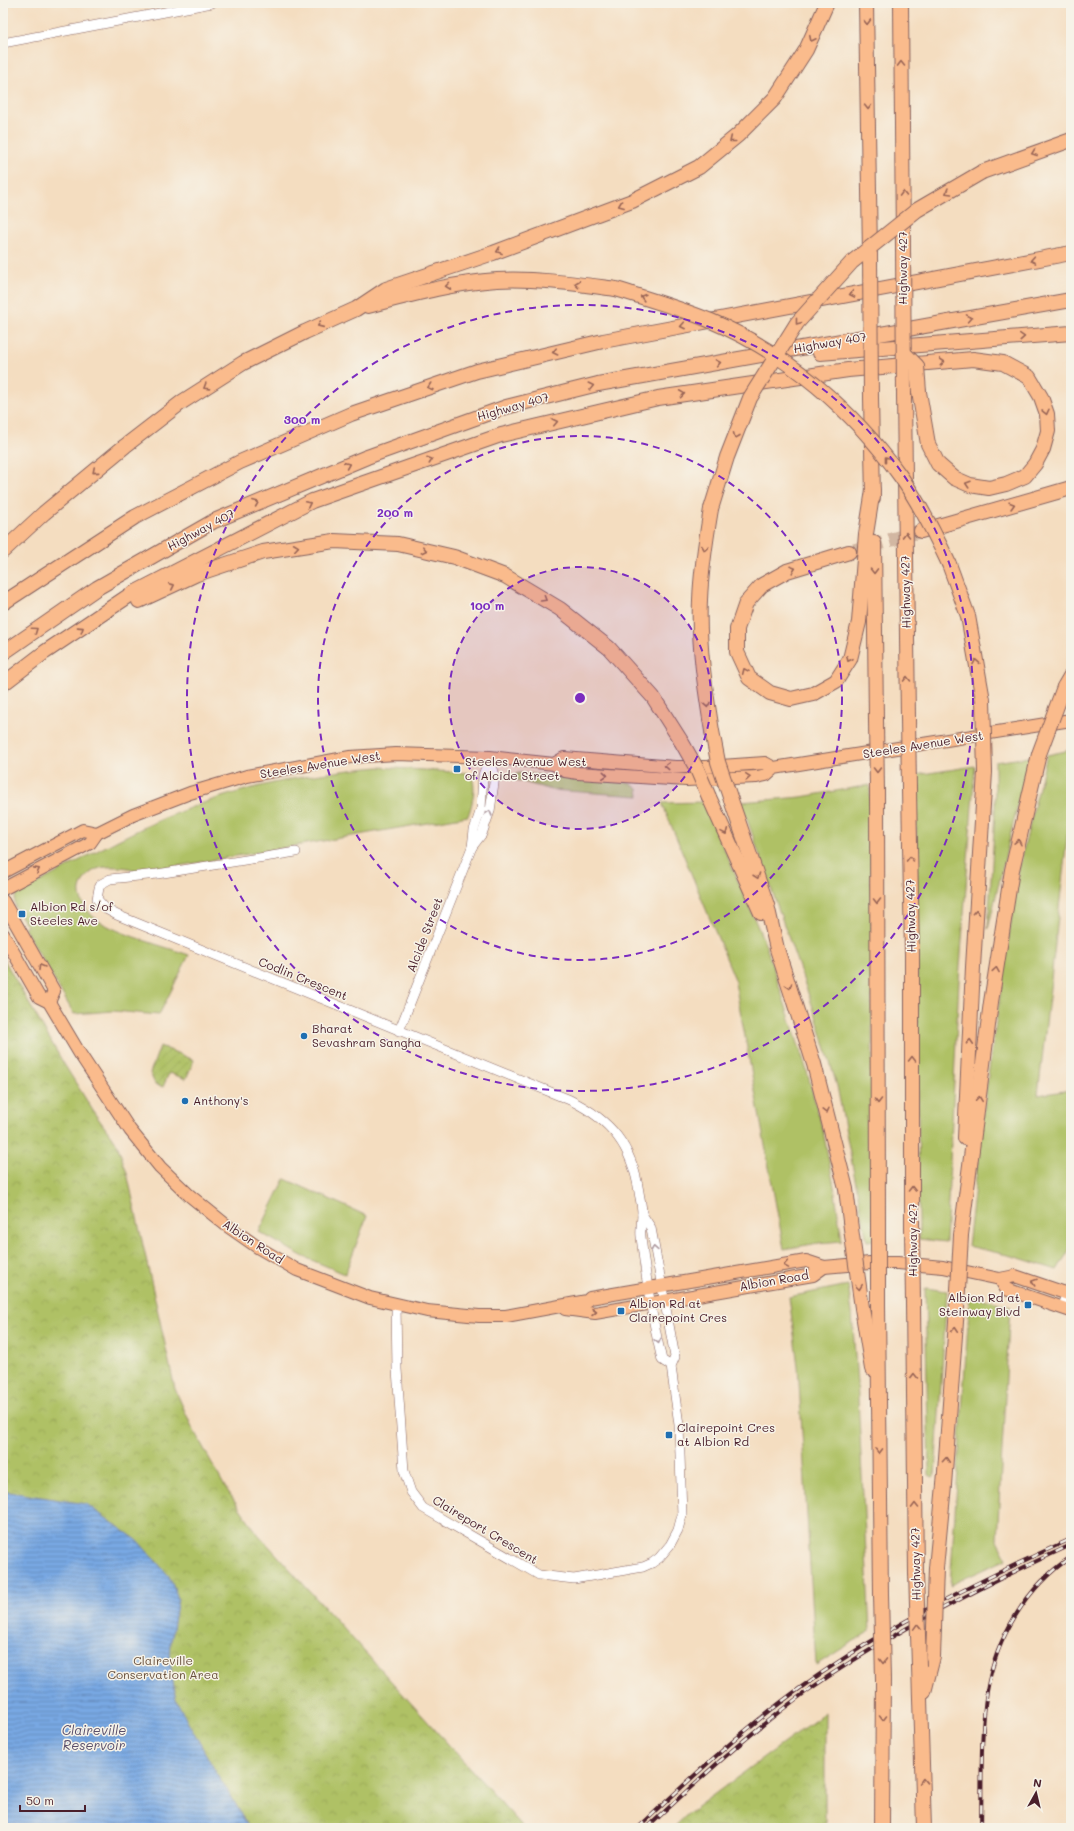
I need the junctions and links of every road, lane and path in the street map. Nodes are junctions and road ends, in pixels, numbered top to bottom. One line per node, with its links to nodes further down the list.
1 (212, 3): 5 (street)
2 (827, 3): 9 (highway, one-way to 9)
3 (866, 3): 14 (highway, one-way to 14, bridge)
4 (901, 3): 11 (highway, Highway 427, one-way to 4, bridge)
5 (3, 43)
6 (1071, 140): 31 (highway, one-way to 31, bridge)
7 (1071, 253): 18 (highway, one-way to 18)
8 (1071, 300): 12 (highway, Highway 407, one-way to 8)
9 (356, 309): 16 (highway, one-way to 16); 35 (highway, one-way to 9, bridge)
10 (1071, 334): 12 (highway, one-way to 10)
11 (904, 353): 19 (highway, one-way to 11, bridge); 48 (highway, Highway 427, one-way to 11, bridge)
12 (738, 359): 20 (highway, Highway 407, one-way to 12)
13 (1071, 488): 15 (highway, one-way to 13)
14 (873, 490): 17 (highway, one-way to 17); 47 (highway, one-way to 47, bridge)
15 (921, 531)
16 (3, 551)
17 (849, 552)
18 (3, 603)
19 (110, 610): 22 (highway, one-way to 19); 31 (highway, one-way to 31, bridge)
20 (3, 653)
21 (1068, 681): 35 (highway, one-way to 21, bridge)
22 (3, 684)
23 (1071, 720): 24 (main road, Steeles Avenue West)
24 (490, 757): 25 (main road, Steeles Avenue West); 33 (street, Alcide Street)
25 (97, 833): 27 (main road, Steeles Avenue West); 28 (main road, Steeles Avenue West, one-way to 25)
26 (296, 852): 33 (street, Codlin Crescent)
27 (3, 872)
28 (3, 889)
29 (3, 901): 32 (main road, one-way to 29)
30 (3, 934): 32 (main road, Albion Road)
31 (777, 949): 47 (highway, one-way to 47, bridge)
32 (49, 1002): 43 (main road, Albion Road)
33 (399, 1031): 34 (street, Codlin Crescent)
34 (642, 1214): 38 (street, Codlin Crescent, one-way to 34); 39 (street, Codlin Crescent)
35 (961, 1235): 48 (highway, one-way to 35, bridge)
36 (824, 1266): 37 (main road, Albion Road); 38 (main road, Albion Road, one-way to 38); 41 (main road, Albion Road)
37 (1000, 1279): 40 (main road, Albion Road, one-way to 37); 45 (main road)
38 (660, 1286): 39 (main road, Albion Road); 41 (street, Claireport Crescent)
39 (648, 1289): 42 (street, Claireport Crescent); 44 (main road, Albion Road)
40 (1070, 1291): 45 (street)
41 (663, 1301): 42 (main road, Albion Road); 46 (street, Claireport Crescent)
42 (649, 1303): 44 (main road, Albion Road, one-way to 42); 46 (street, Claireport Crescent, one-way to 46)
43 (396, 1305): 44 (main road, Albion Road); 46 (street, Claireport Crescent)
44 (556, 1307)
45 (1066, 1309)
46 (671, 1366)
47 (879, 1412): 49 (highway, one-way to 49, bridge)
48 (921, 1704): 50 (highway, Highway 427, one-way to 48)
49 (882, 1828)
50 (924, 1828)

